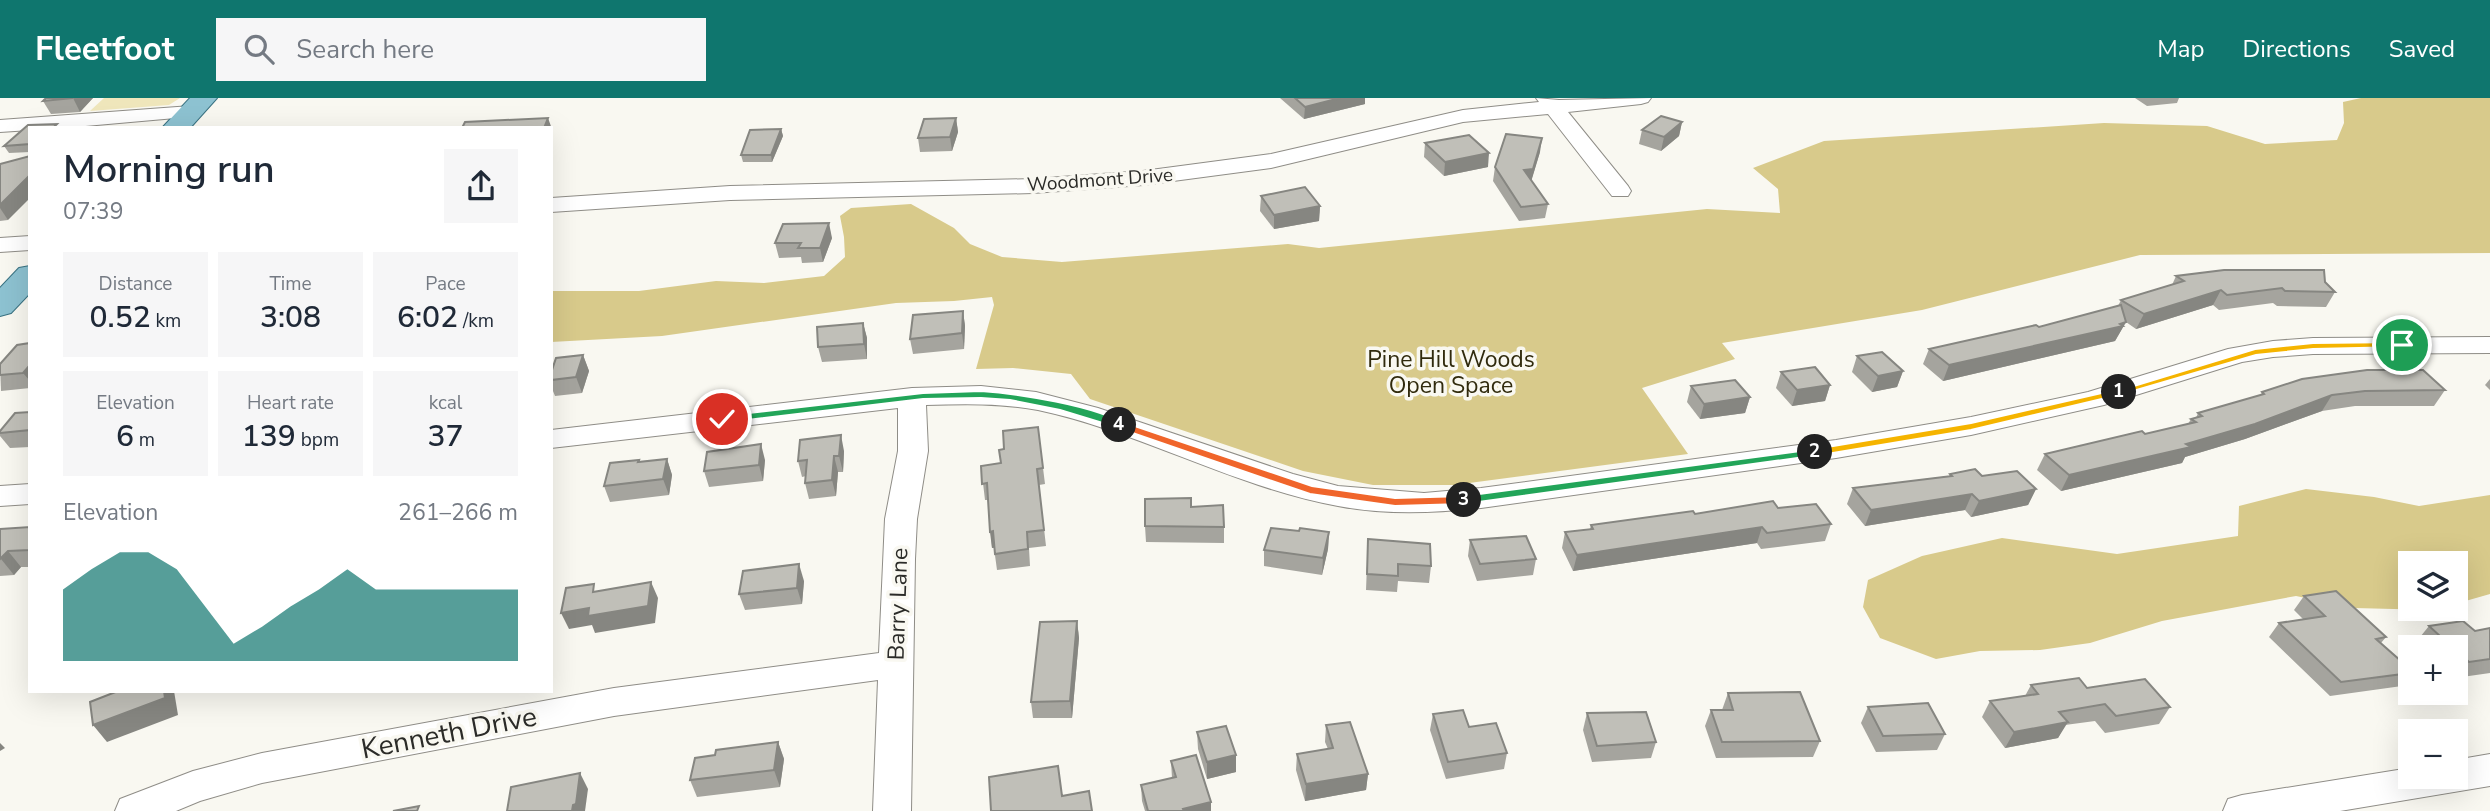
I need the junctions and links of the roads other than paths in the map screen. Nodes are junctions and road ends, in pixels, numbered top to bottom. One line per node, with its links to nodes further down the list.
1 (1641, 98): 2 (street, Woodmont Drive)
2 (1549, 102): 5 (street); 6 (street, Woodmont Drive)
3 (190, 112): 4 (street)
4 (0, 126)
5 (1620, 191)
6 (553, 205)
7 (28, 243): 8 (street)
8 (0, 245)
9 (28, 277): 10 (main road)
10 (0, 306)
11 (2490, 345): 12 (street)
12 (912, 397): 13 (street); 16 (street, Barry Lane)
13 (553, 439)
14 (28, 494): 15 (street)
15 (0, 496)
16 (896, 664): 21 (street, Kenneth Drive); 22 (street, Barry Lane)
17 (2490, 770): 18 (street)
18 (2468, 774)
19 (2402, 789): 20 (street)
20 (2348, 803): 23 (street)
21 (134, 811)
22 (892, 811)
23 (2242, 811)

